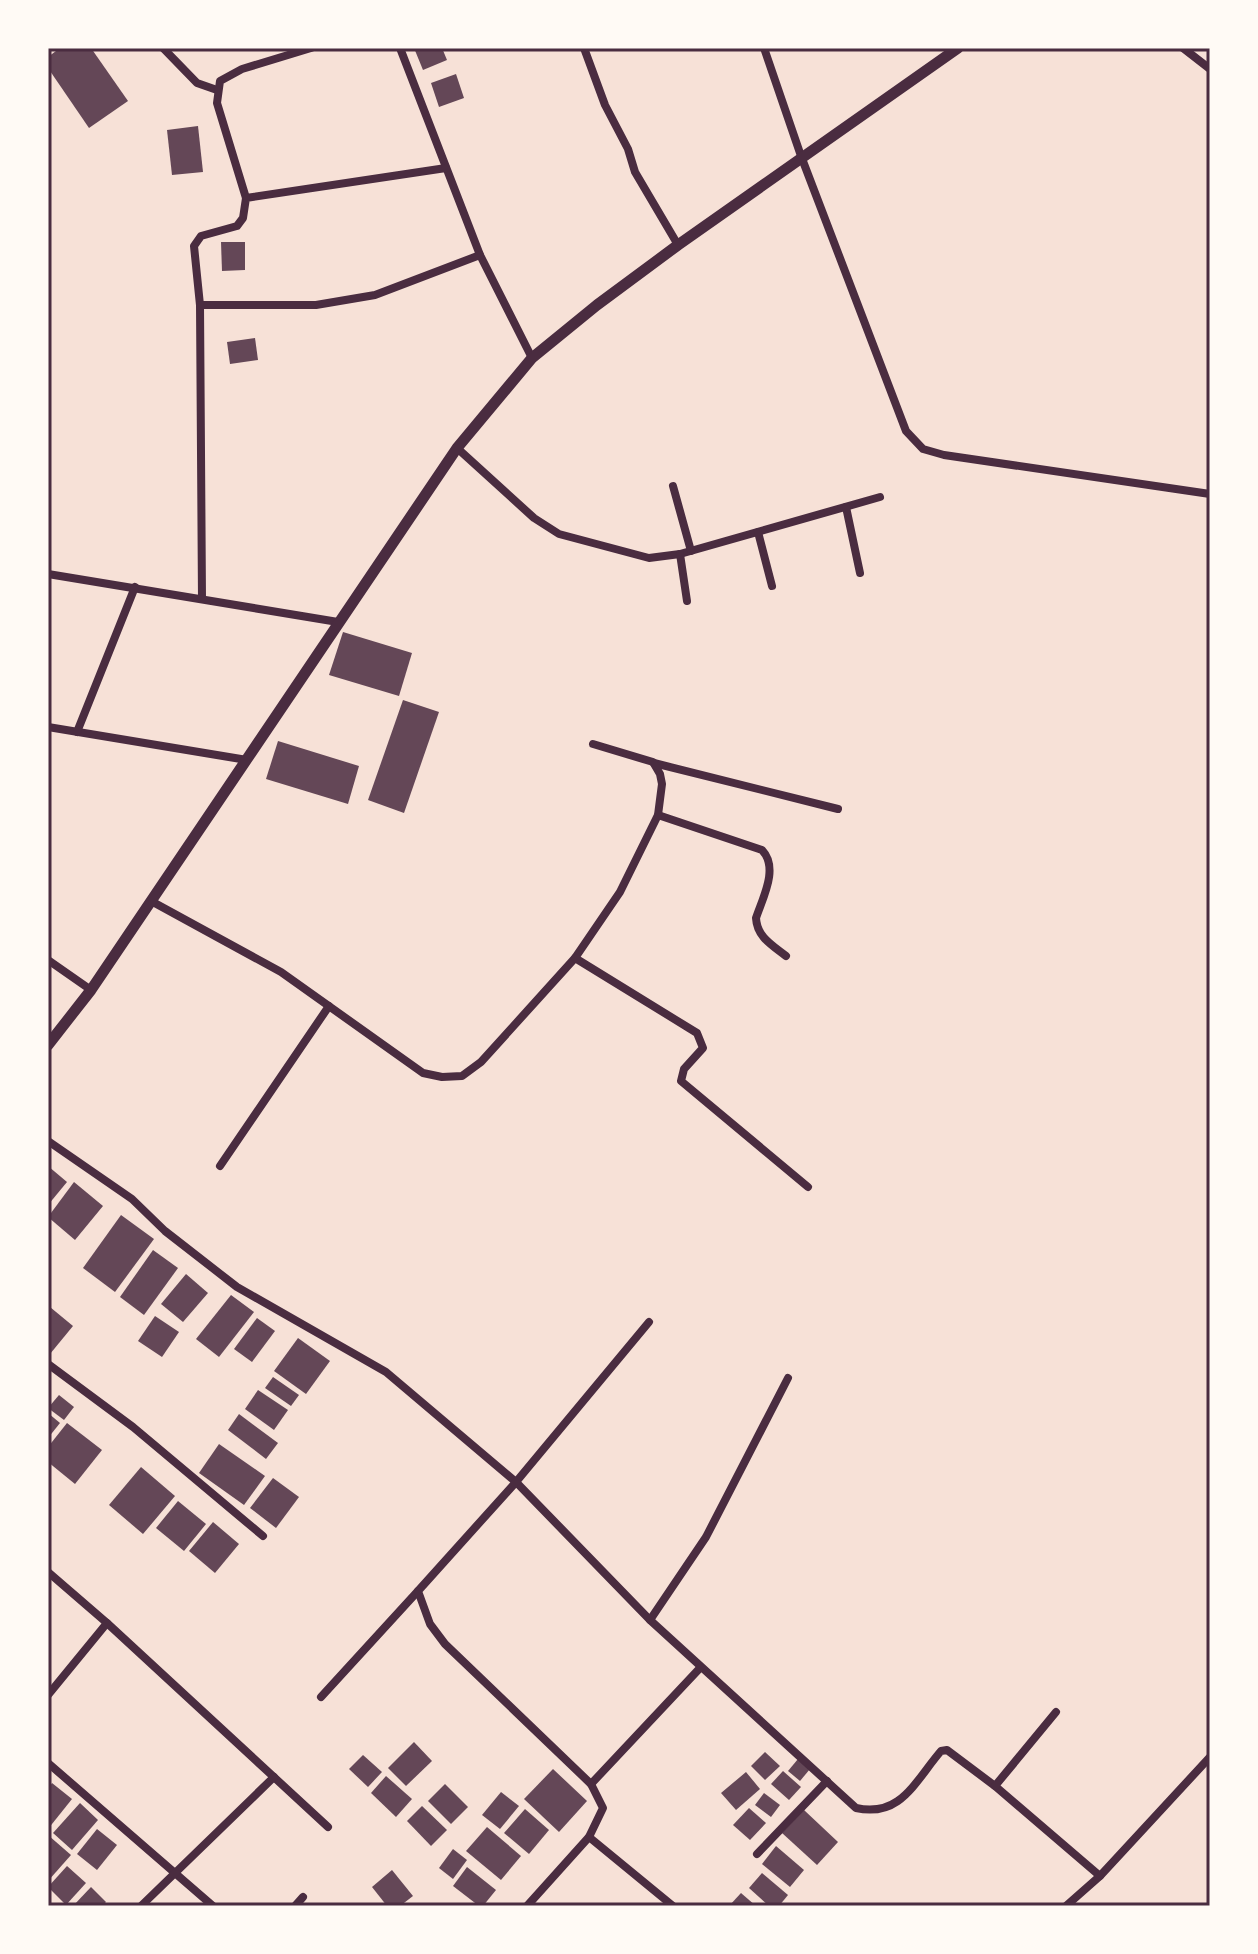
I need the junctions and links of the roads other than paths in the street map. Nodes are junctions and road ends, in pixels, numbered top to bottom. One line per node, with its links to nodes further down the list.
1 (163, 48): 9 (street)
2 (311, 48): 9 (street)
3 (400, 48): 11 (street)
4 (584, 48): 13 (street)
5 (764, 48): 10 (street)
6 (958, 48): 10 (street)
7 (1183, 48): 8 (street)
8 (1210, 69)
9 (217, 90): 12 (street)
10 (801, 156): 13 (street); 19 (street)
11 (446, 168): 12 (street); 14 (street)
12 (246, 198): 15 (street)
13 (678, 245): 16 (street)
14 (480, 255): 15 (street); 16 (street)
15 (200, 305): 29 (street)
16 (532, 358): 17 (street)
17 (457, 448): 24 (street); 31 (street)
18 (673, 486): 23 (street)
19 (1210, 494)
20 (880, 497): 21 (street)
21 (846, 507): 22 (street); 25 (street)
22 (758, 532): 23 (street); 27 (street)
23 (691, 551): 24 (street)
24 (680, 554): 30 (street)
25 (860, 573)
26 (48, 574): 28 (street)
27 (772, 586)
28 (135, 587): 29 (street); 33 (street)
29 (202, 599): 31 (street)
30 (687, 601)
31 (338, 622): 35 (street)
32 (48, 727): 33 (street)
33 (77, 732): 35 (street)
34 (593, 744): 36 (street)
35 (247, 760): 39 (street)
36 (653, 762): 37 (street); 38 (street)
37 (838, 809)
38 (658, 815): 40 (street); 41 (street)
39 (151, 901): 43 (street); 44 (street)
40 (786, 956)
41 (575, 958): 44 (street); 48 (street)
42 (48, 960): 43 (street)
43 (91, 990): 45 (street)
44 (329, 1006): 47 (street)
45 (48, 1045)
46 (48, 1141): 52 (street)
47 (220, 1166)
48 (808, 1187)
49 (649, 1322): 52 (street)
50 (48, 1364): 53 (street)
51 (788, 1378): 56 (street)
52 (516, 1482): 55 (street); 56 (street)
53 (263, 1536)
54 (48, 1572): 57 (street)
55 (418, 1591): 60 (street); 66 (street)
56 (650, 1620): 58 (street)
57 (107, 1623): 59 (street); 64 (street)
58 (700, 1668): 65 (street); 66 (street)
59 (48, 1695)
60 (321, 1697)
61 (1056, 1712): 67 (street)
62 (1210, 1757): 72 (street)
63 (48, 1763): 71 (street)
64 (274, 1777): 68 (street); 71 (street)
65 (827, 1781): 67 (street); 70 (street)
66 (591, 1784): 69 (street)
67 (995, 1786): 72 (street)
68 (328, 1827)
69 (589, 1837): 77 (street); 78 (street)
70 (757, 1854)
71 (176, 1873): 74 (street); 75 (street)
72 (1100, 1876): 79 (street)
73 (303, 1897): 76 (street)
74 (141, 1906)
75 (213, 1906)
76 (295, 1906)
77 (527, 1906)
78 (673, 1906)
79 (1066, 1906)

